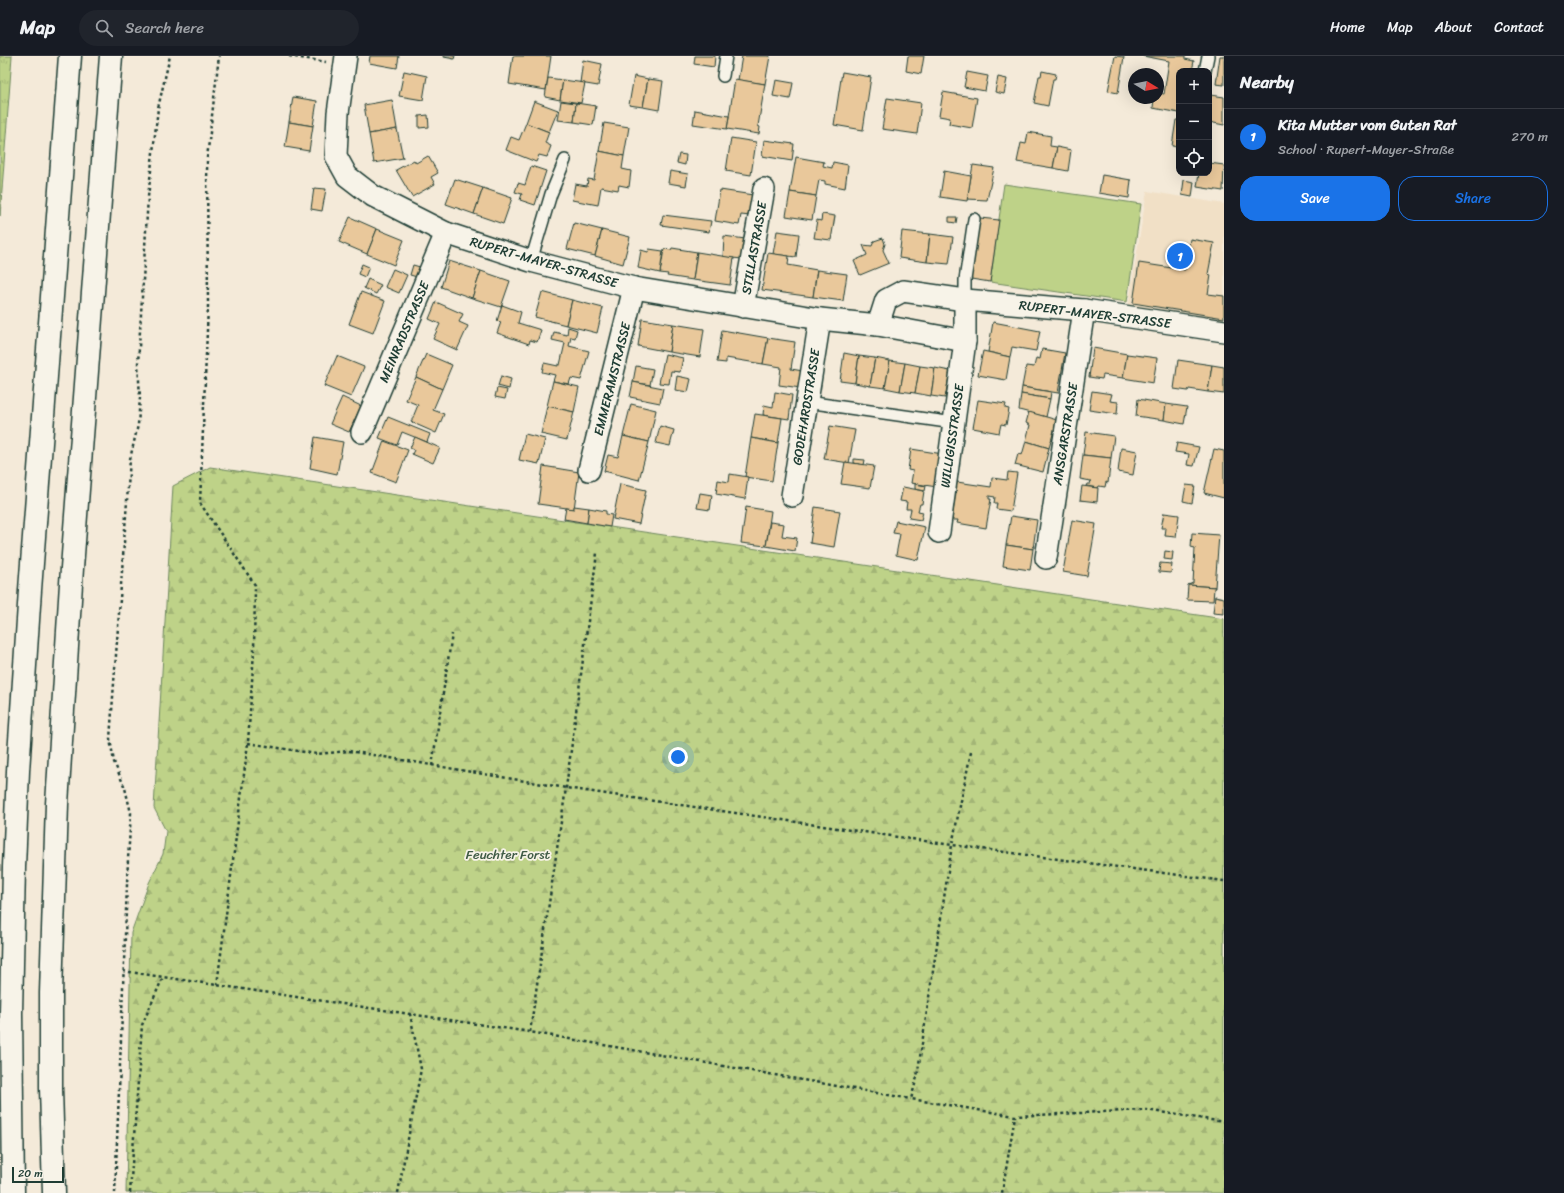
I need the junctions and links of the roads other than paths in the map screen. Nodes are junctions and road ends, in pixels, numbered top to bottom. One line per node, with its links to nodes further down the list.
1 (70, 56): 28 (highway)
2 (111, 56): 29 (highway)
3 (726, 56): 7 (lane)
4 (1208, 56): 6 (lane)
5 (346, 60): 11 (street, RUPERT-MAYER-STRASSE)
6 (1206, 68)
7 (723, 76)
8 (565, 160): 12 (lane)
9 (764, 189): 15 (street, STILLASTRASSE)
10 (974, 219): 14 (lane)
11 (446, 233): 12 (street, RUPERT-MAYER-STRASSE); 23 (street, MEINRADSTRASSE)
12 (531, 261): 13 (street, RUPERT-MAYER-STRASSE)
13 (634, 288): 15 (street, RUPERT-MAYER-STRASSE); 24 (street, EMMERAMSTRASSE)
14 (965, 300): 16 (street, RUPERT-MAYER-STRASSE); 18 (street, RUPERT-MAYER-STRASSE); 20 (street)
15 (743, 307): 17 (street, RUPERT-MAYER-STRASSE)
16 (1084, 310): 19 (street, RUPERT-MAYER-STRASSE); 27 (street, ANSGARSTRASSE)
17 (820, 319): 18 (street, RUPERT-MAYER-STRASSE); 21 (street, GODEHARDSTRASSE)
18 (878, 325): 20 (street, RUPERT-MAYER-STRASSE)
19 (1224, 331)
20 (965, 341): 22 (street, WILLIGISSTRASSE)
21 (807, 402): 22 (lane); 25 (street, GODEHARDSTRASSE)
22 (954, 423): 26 (street, WILLIGISSTRASSE)
23 (362, 432)
24 (589, 470)
25 (792, 496)
26 (939, 532)
27 (1046, 558)
28 (13, 1193)
29 (54, 1193)

